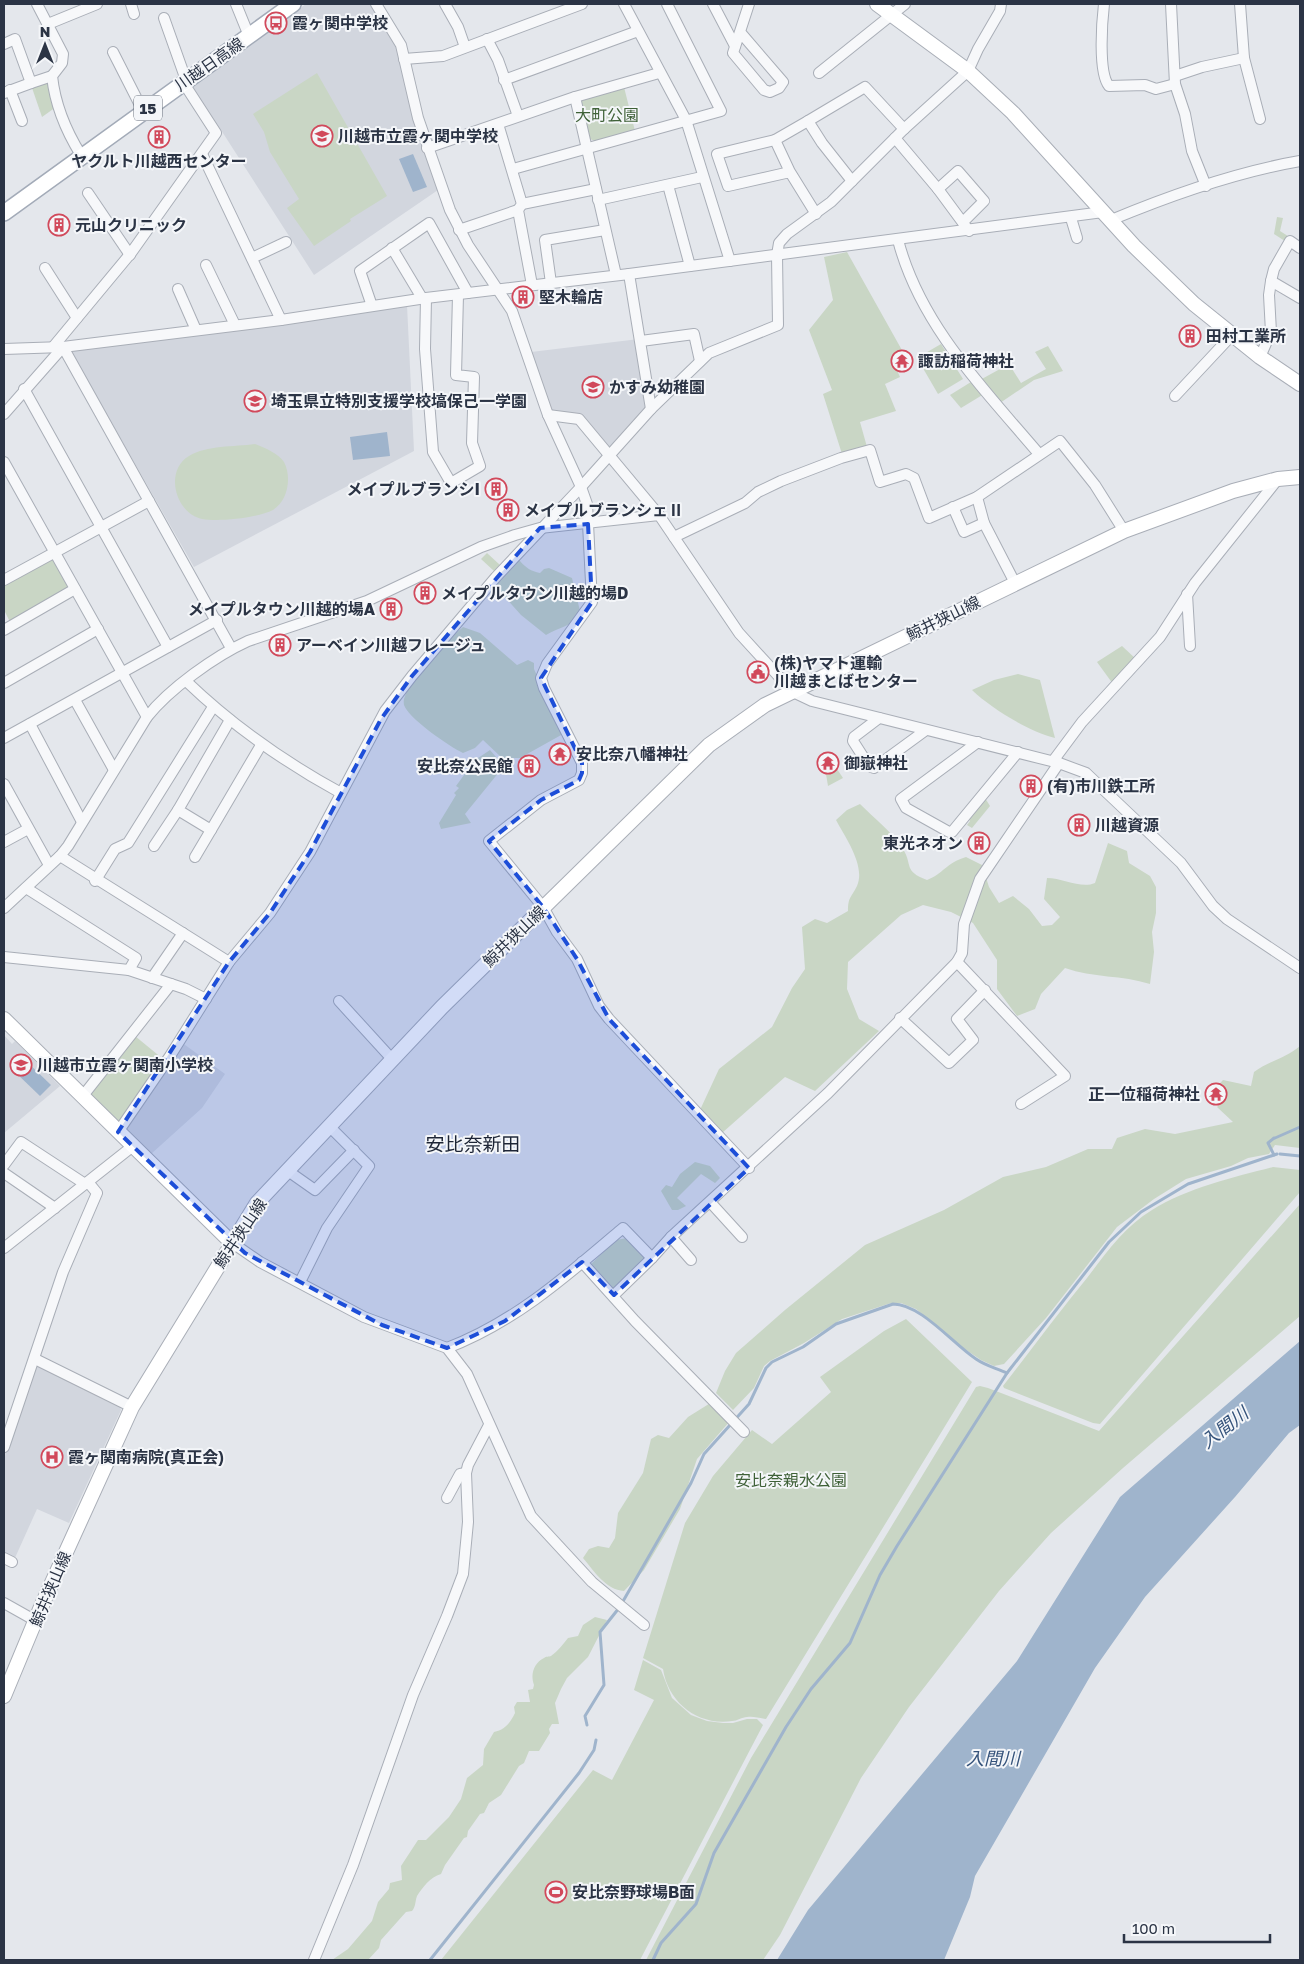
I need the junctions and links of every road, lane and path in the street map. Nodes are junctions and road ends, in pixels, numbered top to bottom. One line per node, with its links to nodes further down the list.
1 (37, 4): 22 (street)
2 (97, 4): 22 (street)
3 (236, 4): 25 (street)
4 (293, 4): 25 (main road, 川越日高線 / 15)
5 (376, 4): 32 (street)
6 (445, 4): 29 (street)
7 (552, 4): 19 (street)
8 (582, 4): 19 (street)
9 (624, 4): 23 (street)
10 (667, 4): 46 (street)
11 (713, 4): 28 (street)
12 (749, 4): 24 (street)
13 (877, 4): 20 (main road)
14 (905, 4): 20 (street)
15 (1001, 4): 33 (street)
16 (1104, 4): 38 (street)
17 (1170, 4): 38 (street)
18 (1240, 4): 31 (street)
19 (556, 15): 26 (street)
20 (891, 16): 33 (main road); 35 (street)
21 (164, 18): 39 (street)
22 (48, 24): 36 (street)
23 (638, 31): 34 (street); 37 (street)
24 (740, 32): 28 (street); 28 (street)
25 (249, 36): 39 (main road, 川越日高線 / 15)
26 (487, 39): 29 (street); 37 (street)
27 (4, 44): 40 (street)
28 (735, 46)
29 (465, 47): 32 (street)
30 (113, 52): 43 (street)
31 (1244, 58): 38 (street); 45 (street)
32 (404, 59): 53 (street)
33 (968, 71): 50 (street); 70 (main road)
34 (659, 73): 42 (street); 46 (street)
35 (819, 73)
36 (52, 76): 40 (street); 56 (street)
37 (504, 80): 44 (street)
38 (1175, 80): 63 (street)
39 (184, 81): 43 (main road, 川越日高線 / 15); 55 (street)
40 (30, 83): 41 (street)
41 (7, 91): 47 (street)
42 (575, 97): 44 (street); 54 (street)
43 (143, 112): 56 (main road, 川越日高線 / 15)
44 (518, 116): 49 (street)
45 (1260, 119)
46 (686, 120): 54 (street); 60 (street)
47 (22, 121)
48 (808, 121): 50 (street); 52 (street); 61 (street)
49 (498, 124): 53 (street); 58 (street)
50 (904, 129): 51 (street)
51 (895, 138): 61 (street); 64 (street)
52 (775, 140): 59 (street); 59 (street)
53 (427, 148): 73 (street)
54 (586, 148): 58 (street); 66 (street)
55 (202, 154): 80 (street); 82 (street)
56 (81, 155): 68 (main road, 川越日高線 / 15)
57 (1300, 161): 63 (street)
58 (513, 169): 67 (street)
59 (790, 172): 69 (street)
60 (702, 177): 62 (street); 83 (street)
61 (852, 182): 69 (street)
62 (668, 185): 66 (street); 85 (street)
63 (1206, 186): 70 (street)
64 (938, 189): 72 (street); 72 (street)
65 (88, 193): 80 (street)
66 (597, 194): 67 (street); 74 (street)
67 (520, 207): 73 (street); 91 (street)
68 (4, 213)
69 (816, 214): 81 (street)
70 (1107, 216): 71 (street); 102 (main road)
71 (1071, 218): 72 (street); 75 (street)
72 (966, 226): 76 (street)
73 (459, 230): 93 (street)
74 (606, 230): 88 (street); 90 (street)
75 (1077, 238)
76 (898, 240): 81 (street); 114 (street)
77 (286, 242): 82 (street)
78 (392, 248): 94 (street); 95 (street); 97 (street)
79 (1300, 248): 89 (street)
80 (130, 255): 98 (street)
81 (777, 255): 83 (street); 107 (street)
82 (252, 258): 99 (street)
83 (730, 261): 85 (street)
84 (206, 265): 100 (street)
85 (690, 266): 87 (street)
86 (45, 268): 98 (street)
87 (629, 274): 88 (street); 103 (street)
88 (616, 275): 90 (street)
89 (1271, 281): 96 (street); 106 (street)
90 (551, 283): 91 (street)
91 (532, 285): 93 (street)
92 (178, 289): 101 (street)
93 (499, 289): 94 (street); 113 (street)
94 (463, 294): 95 (street); 95 (street)
95 (424, 298): 97 (street)
96 (1300, 298)
97 (372, 306): 99 (street)
98 (77, 318): 104 (street)
99 (281, 320): 100 (street)
100 (235, 325): 101 (street)
101 (196, 330): 104 (street)
102 (1232, 335): 106 (main road); 110 (street)
103 (641, 341): 107 (street); 111 (street)
104 (58, 347): 105 (street); 109 (street); 121 (street)
105 (4, 349)
106 (1260, 358): 108 (main road)
107 (700, 361): 111 (street)
108 (1300, 384)
109 (24, 389): 112 (street); 126 (street)
110 (1175, 396)
111 (650, 409): 115 (street)
112 (4, 414)
113 (548, 416): 115 (street); 119 (street)
114 (1039, 454): 120 (street); 128 (street)
115 (608, 457): 119 (street); 123 (street)
116 (4, 462): 130 (street)
117 (1300, 477): 118 (main road, 鯨井狭山線)
118 (1278, 479): 128 (main road, 鯨井狭山線); 134 (street)
119 (581, 487): 125 (street); 127 (street)
120 (977, 497): 122 (street); 124 (street)
121 (149, 501): 126 (street); 136 (street)
122 (952, 507): 124 (street); 129 (street)
123 (659, 515): 125 (street); 129 (street)
124 (984, 523): 132 (street)
125 (588, 524): 127 (street); 172 (street)
126 (102, 528): 130 (street); 139 (street)
127 (540, 528): 141 (street); 160 (street)
128 (1124, 531): 132 (main road, 鯨井狭山線)
129 (674, 537): 145 (street)
130 (55, 553): 131 (street); 133 (street)
131 (5, 575)
132 (1015, 583): 145 (main road, 鯨井狭山線)
133 (75, 589): 137 (street); 138 (street)
134 (1187, 594): 140 (street); 157 (street)
135 (4, 616): 137 (street)
136 (216, 620): 139 (street); 141 (street)
137 (6, 628)
138 (98, 630): 142 (street); 144 (street)
139 (168, 646): 142 (street)
140 (1190, 646)
141 (232, 648): 143 (street)
142 (122, 672): 146 (street); 148 (street)
143 (186, 681): 147 (street); 148 (street)
144 (4, 683)
145 (793, 692): 149 (street); 172 (main road, 鯨井狭山線)
146 (75, 700): 151 (street); 158 (street)
147 (213, 707): 150 (street); 170 (street)
148 (147, 717): 158 (street)
149 (879, 718): 152 (street); 152 (street)
150 (230, 720): 155 (street); 161 (street)
151 (30, 724): 153 (street); 162 (street)
152 (926, 730): 154 (street)
153 (4, 738)
154 (978, 742): 156 (street); 156 (street)
155 (261, 745): 160 (street); 164 (street)
156 (1018, 752): 157 (street)
157 (1056, 762): 177 (street); 178 (street)
158 (114, 770): 162 (street)
159 (5, 788): 163 (street)
160 (341, 793): 176 (street)
161 (178, 810): 164 (street); 166 (street)
162 (82, 822): 167 (street)
163 (28, 828): 165 (street); 169 (street)
164 (211, 830): 168 (street)
165 (4, 842)
166 (154, 846)
167 (60, 856): 169 (street); 170 (street)
168 (195, 857)
169 (49, 865): 171 (street)
170 (95, 880): 174 (street)
171 (26, 888): 173 (street); 179 (street)
172 (543, 907): 187 (main road, 鯨井狭山線); 195 (street)
173 (4, 908)
174 (183, 933): 176 (street); 180 (street)
175 (4, 957): 179 (street)
176 (229, 962): 183 (street)
177 (957, 962): 182 (street); 185 (street)
178 (1300, 968)
179 (129, 970): 180 (street)
180 (152, 978): 181 (street)
181 (171, 984): 183 (street); 188 (street)
182 (985, 990): 185 (street); 189 (street)
183 (206, 999): 191 (street)
184 (339, 1002): 187 (street)
185 (900, 1018): 195 (street)
186 (4, 1019): 188 (main road)
187 (392, 1058): 190 (main road, 鯨井狭山線)
188 (82, 1097): 191 (main road)
189 (1021, 1104)
190 (329, 1126): 193 (street); 196 (main road, 鯨井狭山線)
191 (118, 1132): 192 (main road)
192 (134, 1146): 198 (street); 203 (main road)
193 (354, 1150): 196 (street); 208 (street)
194 (4, 1165): 198 (street)
195 (749, 1168): 199 (street)
196 (288, 1170): 203 (main road, 鯨井狭山線)
197 (4, 1173): 200 (street)
198 (86, 1183): 200 (street); 211 (street)
199 (711, 1202): 201 (street); 202 (street)
200 (55, 1208): 204 (street)
201 (671, 1237): 205 (street); 206 (street)
202 (742, 1237)
203 (231, 1242): 208 (street); 212 (main road, 鯨井狭山線)
204 (4, 1248)
205 (652, 1258): 207 (street); 209 (street)
206 (691, 1260)
207 (582, 1262): 209 (street); 210 (street)
208 (300, 1282): 210 (street)
209 (614, 1295): 215 (street)
210 (447, 1348): 214 (street)
211 (35, 1359): 212 (street); 213 (street)
212 (132, 1407): 220 (main road, 鯨井狭山線)
213 (9, 1416): 216 (street)
214 (489, 1425): 217 (street); 221 (street)
215 (741, 1429)
216 (4, 1447)
217 (466, 1473): 218 (street); 223 (street)
218 (447, 1498)
219 (4, 1603): 220 (street)
220 (36, 1621): 222 (main road, 鯨井狭山線)
221 (644, 1625)
222 (4, 1696)
223 (314, 1960)

